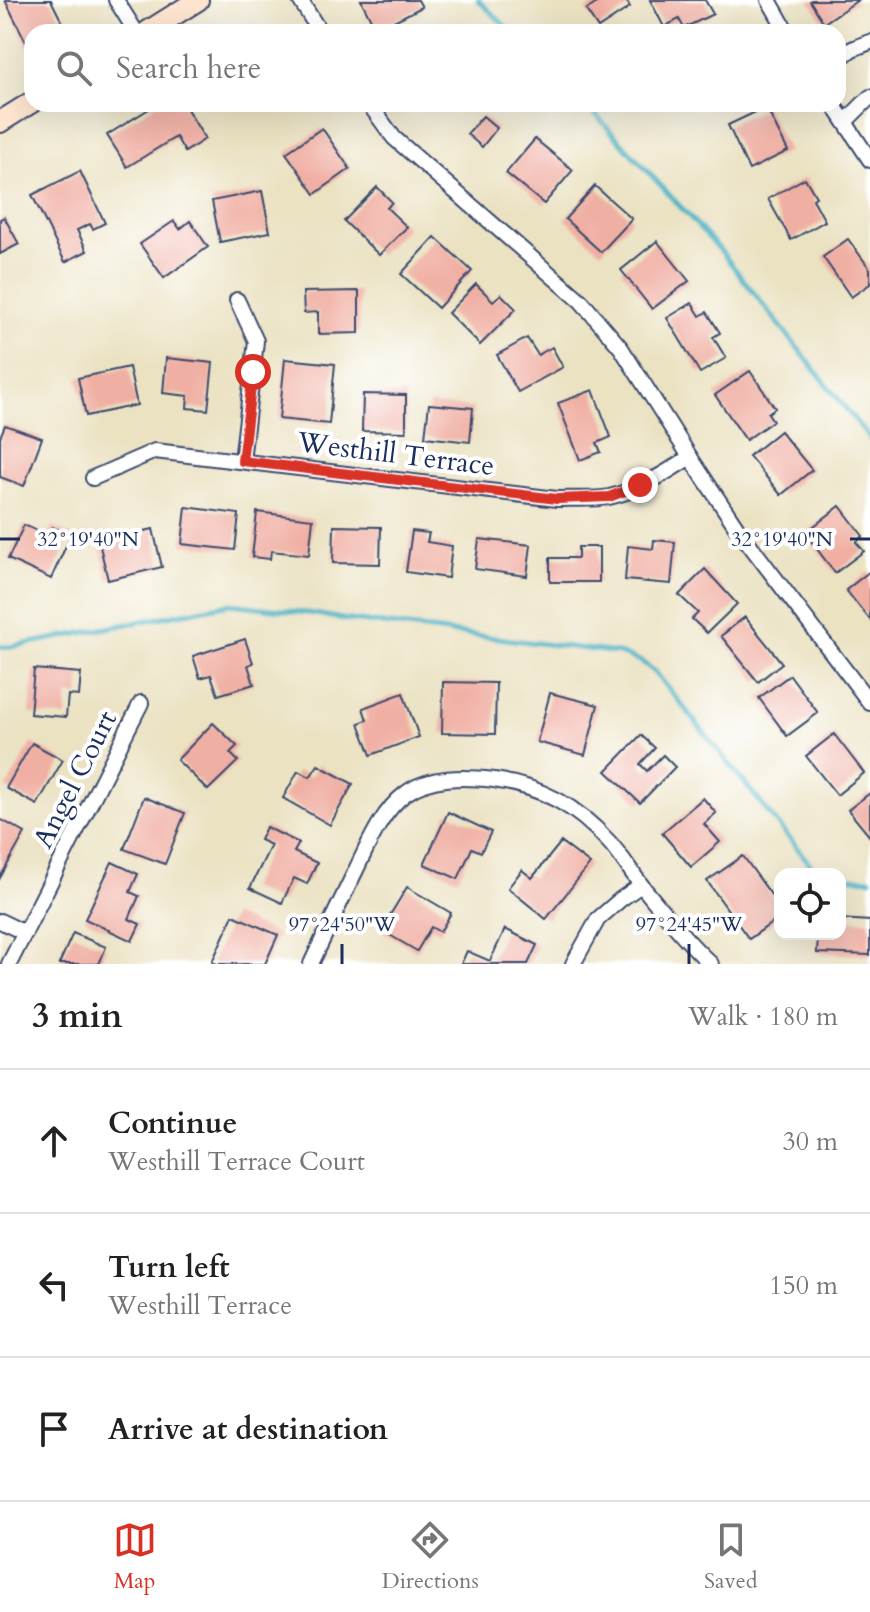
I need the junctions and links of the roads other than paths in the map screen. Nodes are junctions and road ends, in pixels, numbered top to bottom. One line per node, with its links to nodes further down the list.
1 (116, 0): 5 (street)
2 (198, 0): 6 (street)
3 (300, 0): 7 (street)
4 (769, 0): 8 (street)
5 (131, 24)
6 (160, 24)
7 (315, 24)
8 (782, 24)
9 (870, 42): 10 (street)
10 (846, 54)
11 (870, 97): 16 (street)
12 (24, 107): 15 (street)
13 (375, 112): 19 (street)
14 (838, 112): 16 (street)
15 (0, 122)
16 (845, 122): 17 (street)
17 (870, 160)
18 (237, 300): 20 (street)
19 (690, 457): 20 (street, Westhill Terrace); 23 (street)
20 (242, 461): 21 (street, Westhill Terrace)
21 (93, 478)
22 (141, 703): 26 (street, Angel Court)
23 (870, 703)
24 (641, 885): 28 (street); 29 (street); 30 (street)
25 (0, 921): 26 (street)
26 (25, 933): 27 (street, Angel Court)
27 (9, 964)
28 (311, 964)
29 (573, 964)
30 (711, 964)

